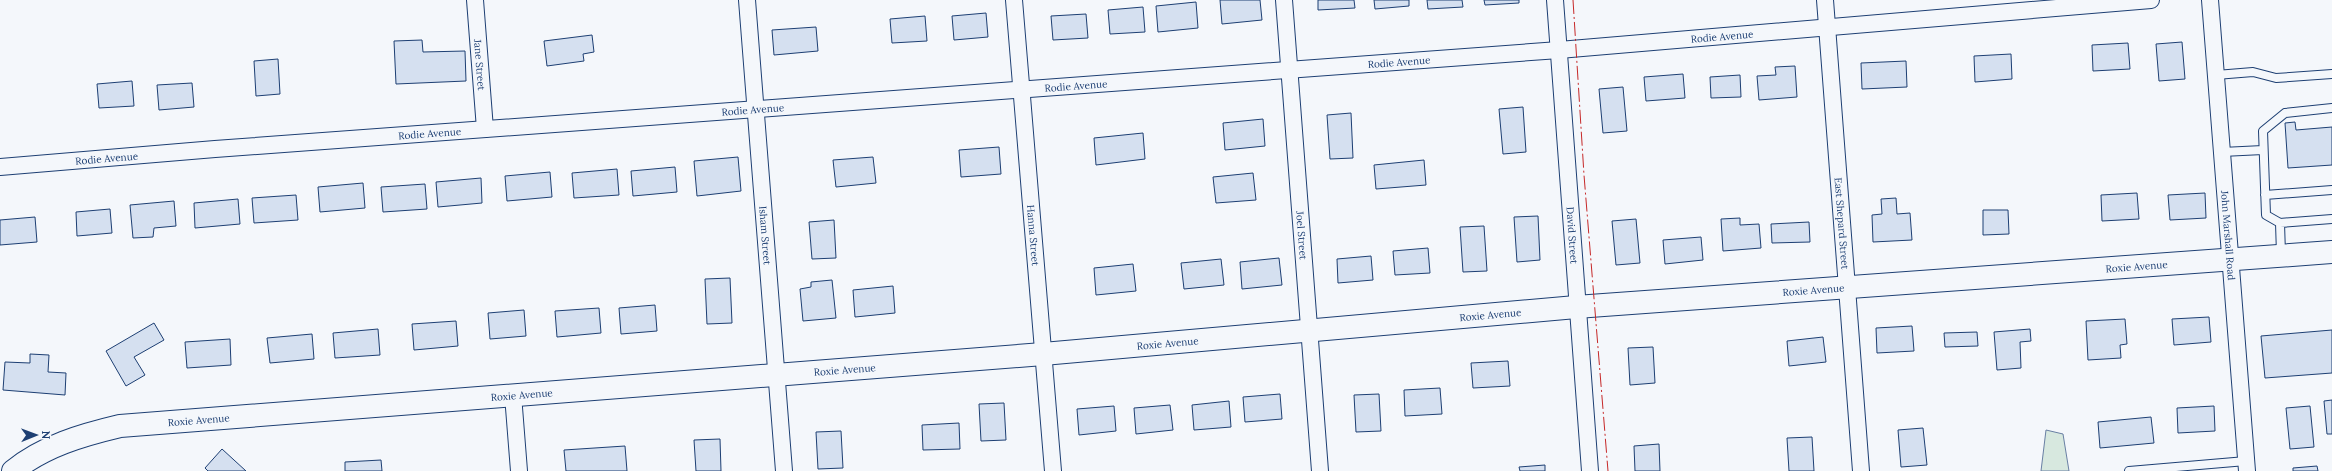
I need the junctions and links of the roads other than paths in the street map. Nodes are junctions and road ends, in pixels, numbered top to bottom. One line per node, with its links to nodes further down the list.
1 (475, 0): 17 (street, Jane Street)
2 (747, 0): 16 (street, Isham Street)
3 (1014, 0): 14 (street, Hanna Street)
4 (1284, 0): 11 (street, Joel Street)
5 (1555, 0): 10 (street, David Street)
6 (1825, 0): 9 (street, East Shepard Street)
7 (2151, 0): 9 (street, Rodie Avenue)
8 (2210, 0): 13 (street, John Marshall Road)
9 (1828, 28): 10 (street, Rodie Avenue); 28 (street, East Shepard Street)
10 (1559, 50): 11 (street, Rodie Avenue); 29 (street, David Street)
11 (1289, 70): 14 (street, Rodie Avenue); 30 (street, Joel Street)
12 (2332, 74): 13 (lane)
13 (2216, 75): 19 (street, John Marshall Road)
14 (1021, 90): 16 (street, Rodie Avenue); 31 (street, Hanna Street)
15 (2332, 108): 18 (lane)
16 (756, 109): 17 (street, Rodie Avenue); 32 (street, Isham Street)
17 (485, 129): 20 (street, Rodie Avenue)
18 (2263, 150): 19 (lane); 22 (lane)
19 (2222, 152): 27 (street, John Marshall Road)
20 (0, 167)
21 (2332, 190): 22 (lane)
22 (2265, 195): 24 (lane)
23 (2332, 219): 24 (lane)
24 (2280, 223): 26 (lane)
25 (2332, 252): 26 (street, Roxie Avenue)
26 (2281, 256): 27 (street, Roxie Avenue)
27 (2230, 259): 28 (street, Roxie Avenue); 34 (street, John Marshall Road)
28 (1848, 289): 29 (street, Roxie Avenue); 41 (street, East Shepard Street)
29 (1576, 307): 30 (street, Roxie Avenue); 40 (street, David Street)
30 (1309, 331): 31 (street, Roxie Avenue); 39 (street, Joel Street)
31 (1043, 354): 32 (street, Roxie Avenue); 38 (street, Hanna Street)
32 (776, 374): 33 (street, Roxie Avenue); 37 (street, Isham Street)
33 (513, 395): 35 (street, Roxie Avenue); 36 (street)
34 (2247, 466): 42 (lane)
35 (13, 471)
36 (519, 471)
37 (784, 471)
38 (1053, 471)
39 (1320, 471)
40 (1590, 471)
41 (1861, 471)
42 (2130, 471)

